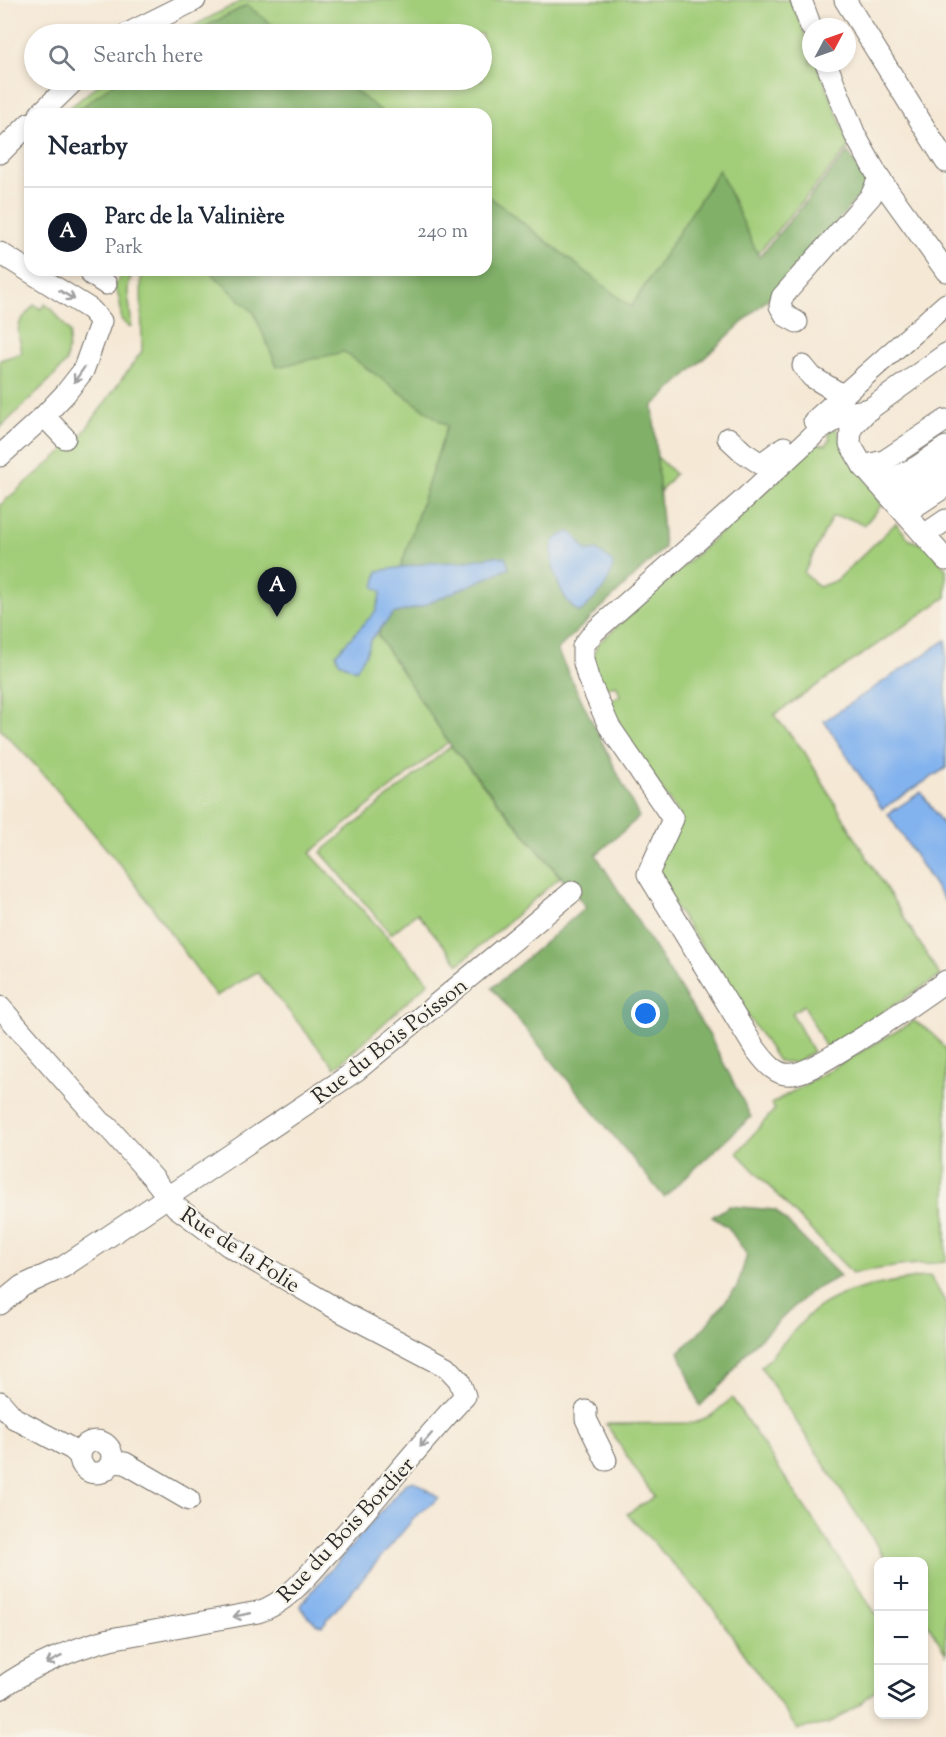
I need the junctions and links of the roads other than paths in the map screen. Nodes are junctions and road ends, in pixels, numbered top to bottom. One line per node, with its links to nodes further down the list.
1 (195, 0): 6 (street)
2 (801, 0): 5 (street)
3 (836, 0): 10 (street)
4 (845, 0): 10 (street)
5 (808, 18)
6 (147, 24)
7 (830, 72): 14 (street)
8 (64, 90): 9 (street)
9 (45, 108)
10 (922, 124): 13 (street)
11 (24, 129): 12 (street)
12 (0, 153)
13 (946, 162)
14 (879, 178): 17 (street); 20 (street)
15 (0, 253): 16 (street, one-way to 16)
16 (24, 268)
17 (946, 271)
18 (37, 276): 25 (street, one-way to 25)
19 (946, 305): 23 (street)
20 (797, 322)
21 (946, 354): 24 (street)
22 (803, 366): 23 (street)
23 (843, 396): 28 (street)
24 (870, 409): 31 (street); 38 (street)
25 (44, 416): 27 (street); 30 (street)
26 (946, 420): 31 (street)
27 (65, 438)
28 (728, 438)
29 (946, 447): 36 (street)
30 (0, 456)
31 (863, 466): 36 (street)
32 (946, 468): 36 (street)
33 (946, 486): 36 (street)
34 (946, 501): 36 (street)
35 (946, 520): 36 (street)
36 (918, 525)
37 (572, 892): 40 (street, Rue du Bois Poisson)
38 (946, 981)
39 (0, 1007): 40 (street, Rue de la Folie)
40 (167, 1196): 41 (street, Rue du Bois Poisson); 42 (street, Rue de la Folie)
41 (0, 1304)
42 (465, 1396): 47 (street, Rue du Bois Bordier, one-way to 47)
43 (0, 1402): 46 (street)
44 (586, 1411): 45 (street)
45 (606, 1460)
46 (189, 1500)
47 (0, 1689)

